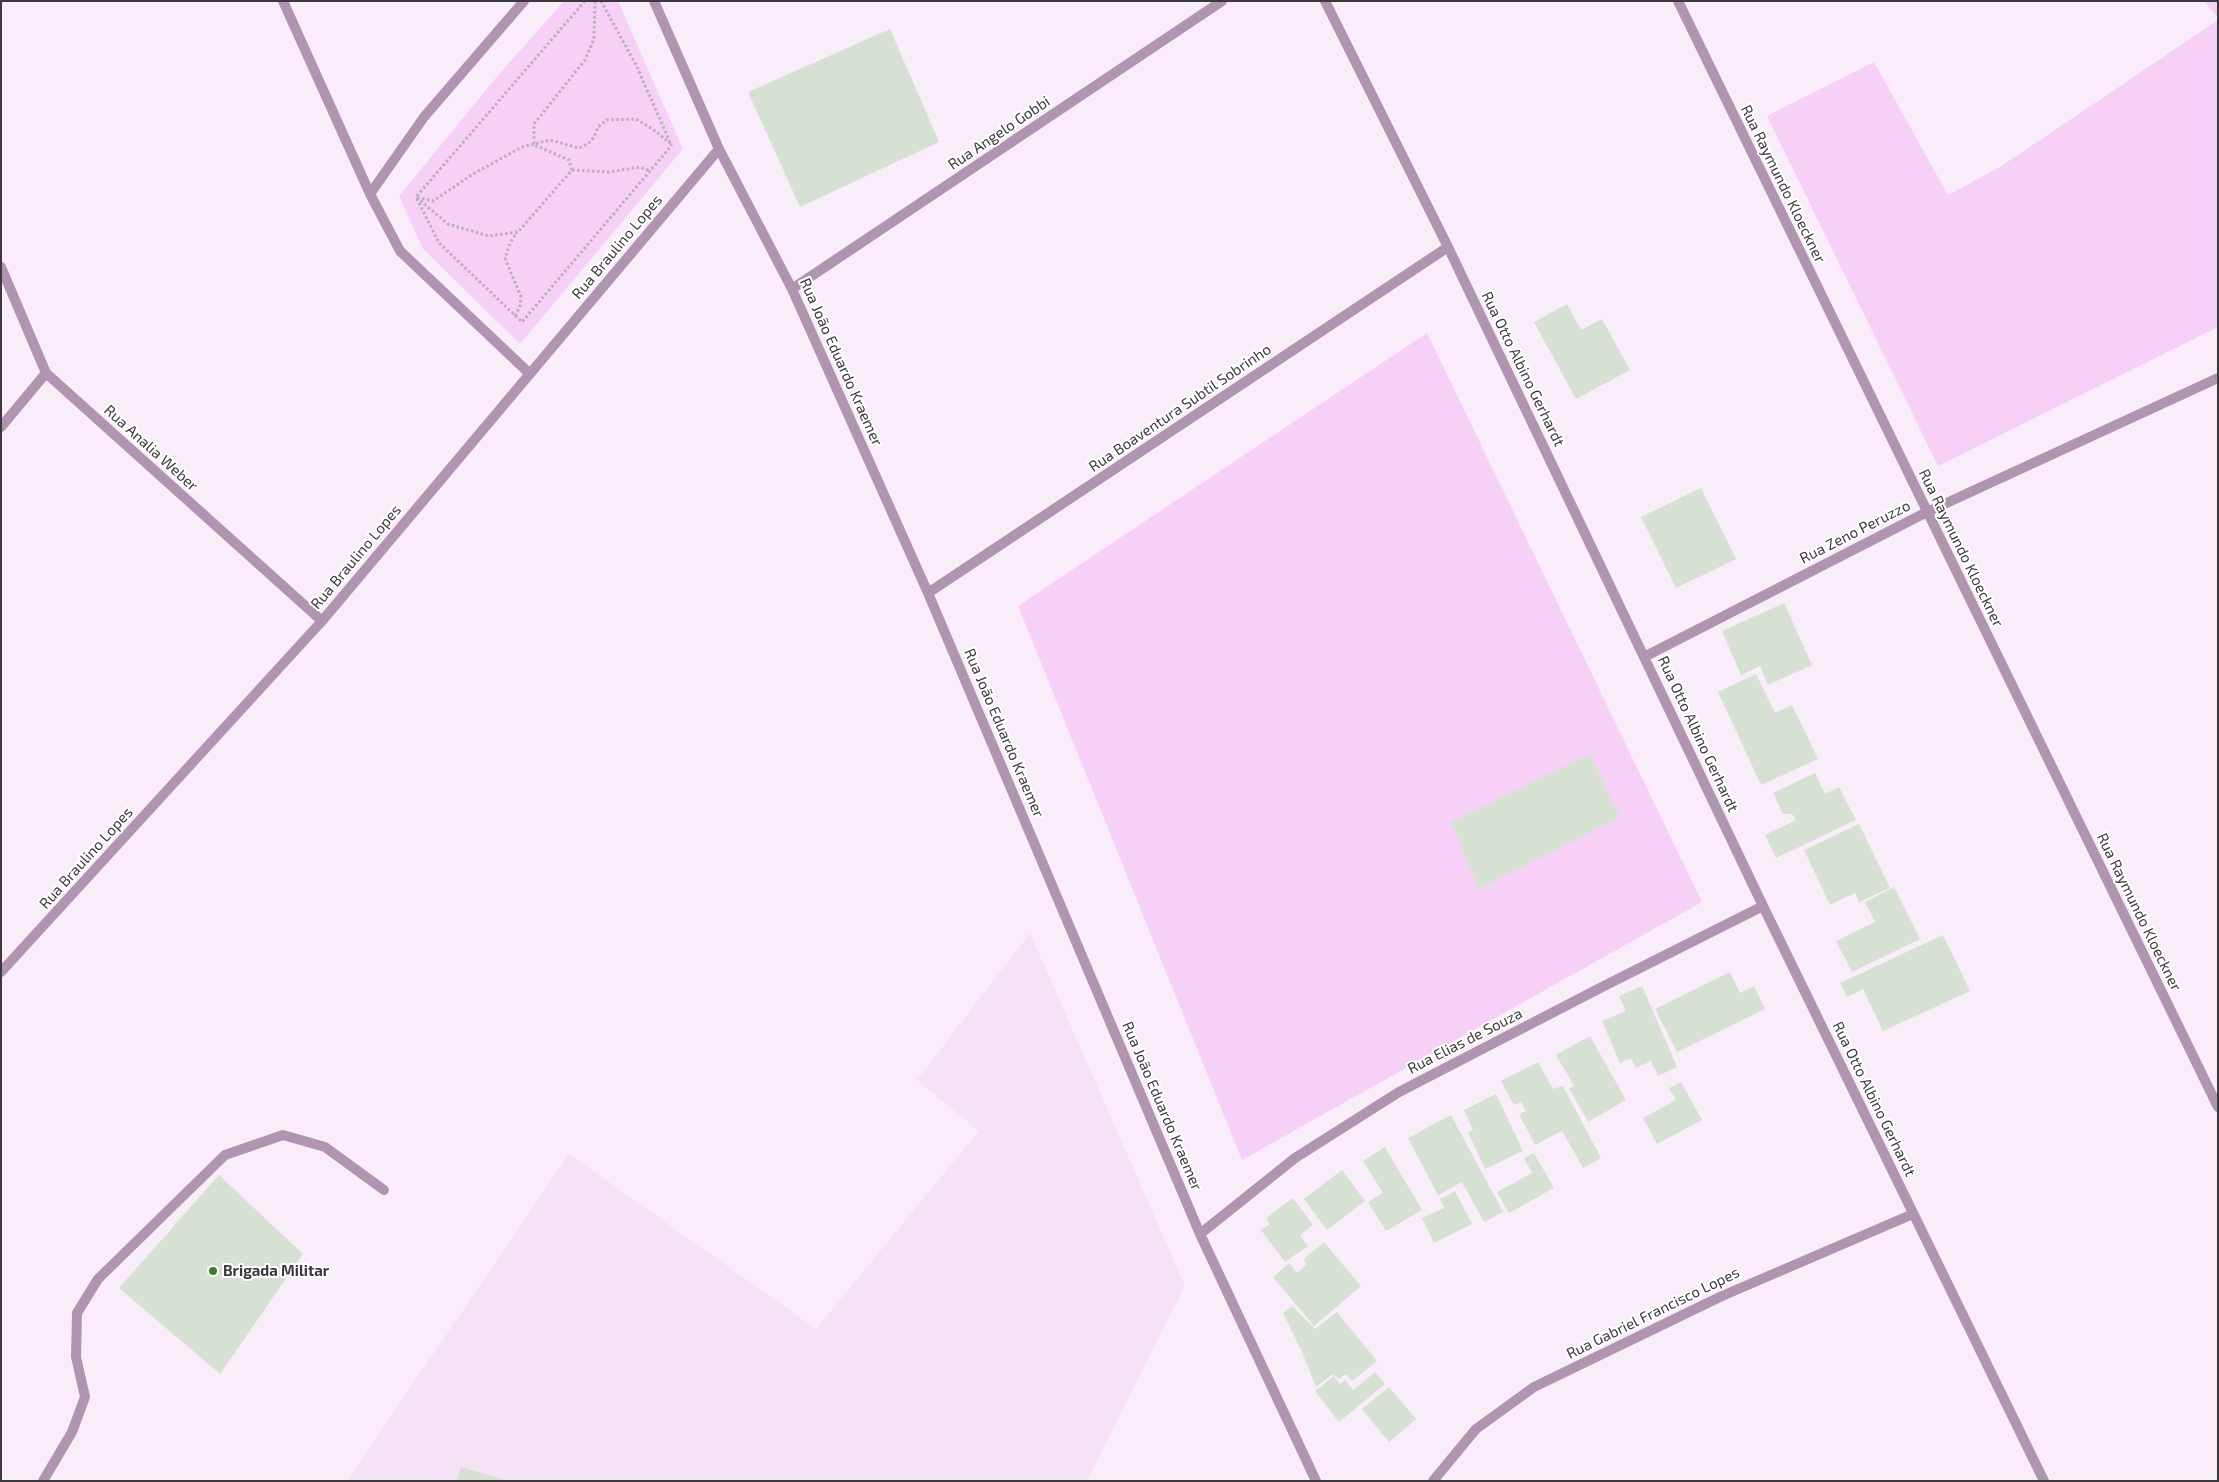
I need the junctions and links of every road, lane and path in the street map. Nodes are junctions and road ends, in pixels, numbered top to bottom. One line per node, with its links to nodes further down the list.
1 (283, 1): 15 (street)
2 (524, 1): 15 (street)
3 (585, 1): 16 (path)
4 (595, 1): 11 (path)
5 (601, 1): 10 (path)
6 (654, 1): 12 (street, Rua João Eduardo Kraemer)
7 (1222, 1): 20 (street, Rua Angelo Gobbi)
8 (1325, 1): 18 (street, Rua Otto Albino Gerhardt)
9 (1678, 1): 26 (street, Rua Raymundo Kloeckner)
10 (672, 144): 11 (path); 14 (path)
11 (534, 145): 13 (path); 16 (path)
12 (719, 149): 20 (street, Rua João Eduardo Kraemer); 23 (street, Rua Braulino Lopes)
13 (572, 170): 14 (path); 17 (path)
14 (650, 170): 21 (path)
15 (370, 194): 23 (street)
16 (416, 197): 17 (path); 21 (path)
17 (518, 232): 21 (path)
18 (1448, 247): 27 (street, Rua Boaventura Subtil Sobrinho); 29 (street, Rua Otto Albino Gerhardt)
19 (1, 268): 22 (street, Rua Analia Weber)
20 (792, 289): 27 (street, Rua João Eduardo Kraemer)
21 (515, 316)
22 (46, 373): 25 (street); 28 (street, Rua Analia Weber)
23 (529, 373): 28 (street, Rua Braulino Lopes)
24 (2218, 378): 26 (street, Rua Zeno Peruzzo)
25 (1, 427)
26 (1927, 512): 29 (street, Rua Zeno Peruzzo); 32 (street, Rua Raymundo Kloeckner)
27 (928, 593): 35 (street, Rua João Eduardo Kraemer)
28 (322, 621): 31 (street, Rua Braulino Lopes)
29 (1644, 657): 30 (street, Rua Otto Albino Gerhardt)
30 (1763, 906): 34 (street, Rua Otto Albino Gerhardt); 35 (street, Rua Elias de Souza)
31 (1, 972)
32 (2218, 1108)
33 (384, 1190): 36 (street)
34 (1913, 1214): 38 (street, Rua Gabriel Francisco Lopes); 39 (street, Rua Otto Albino Gerhardt)
35 (1200, 1234): 37 (street, Rua João Eduardo Kraemer)
36 (42, 1481)
37 (1316, 1481)
38 (1433, 1481)
39 (2044, 1481)

